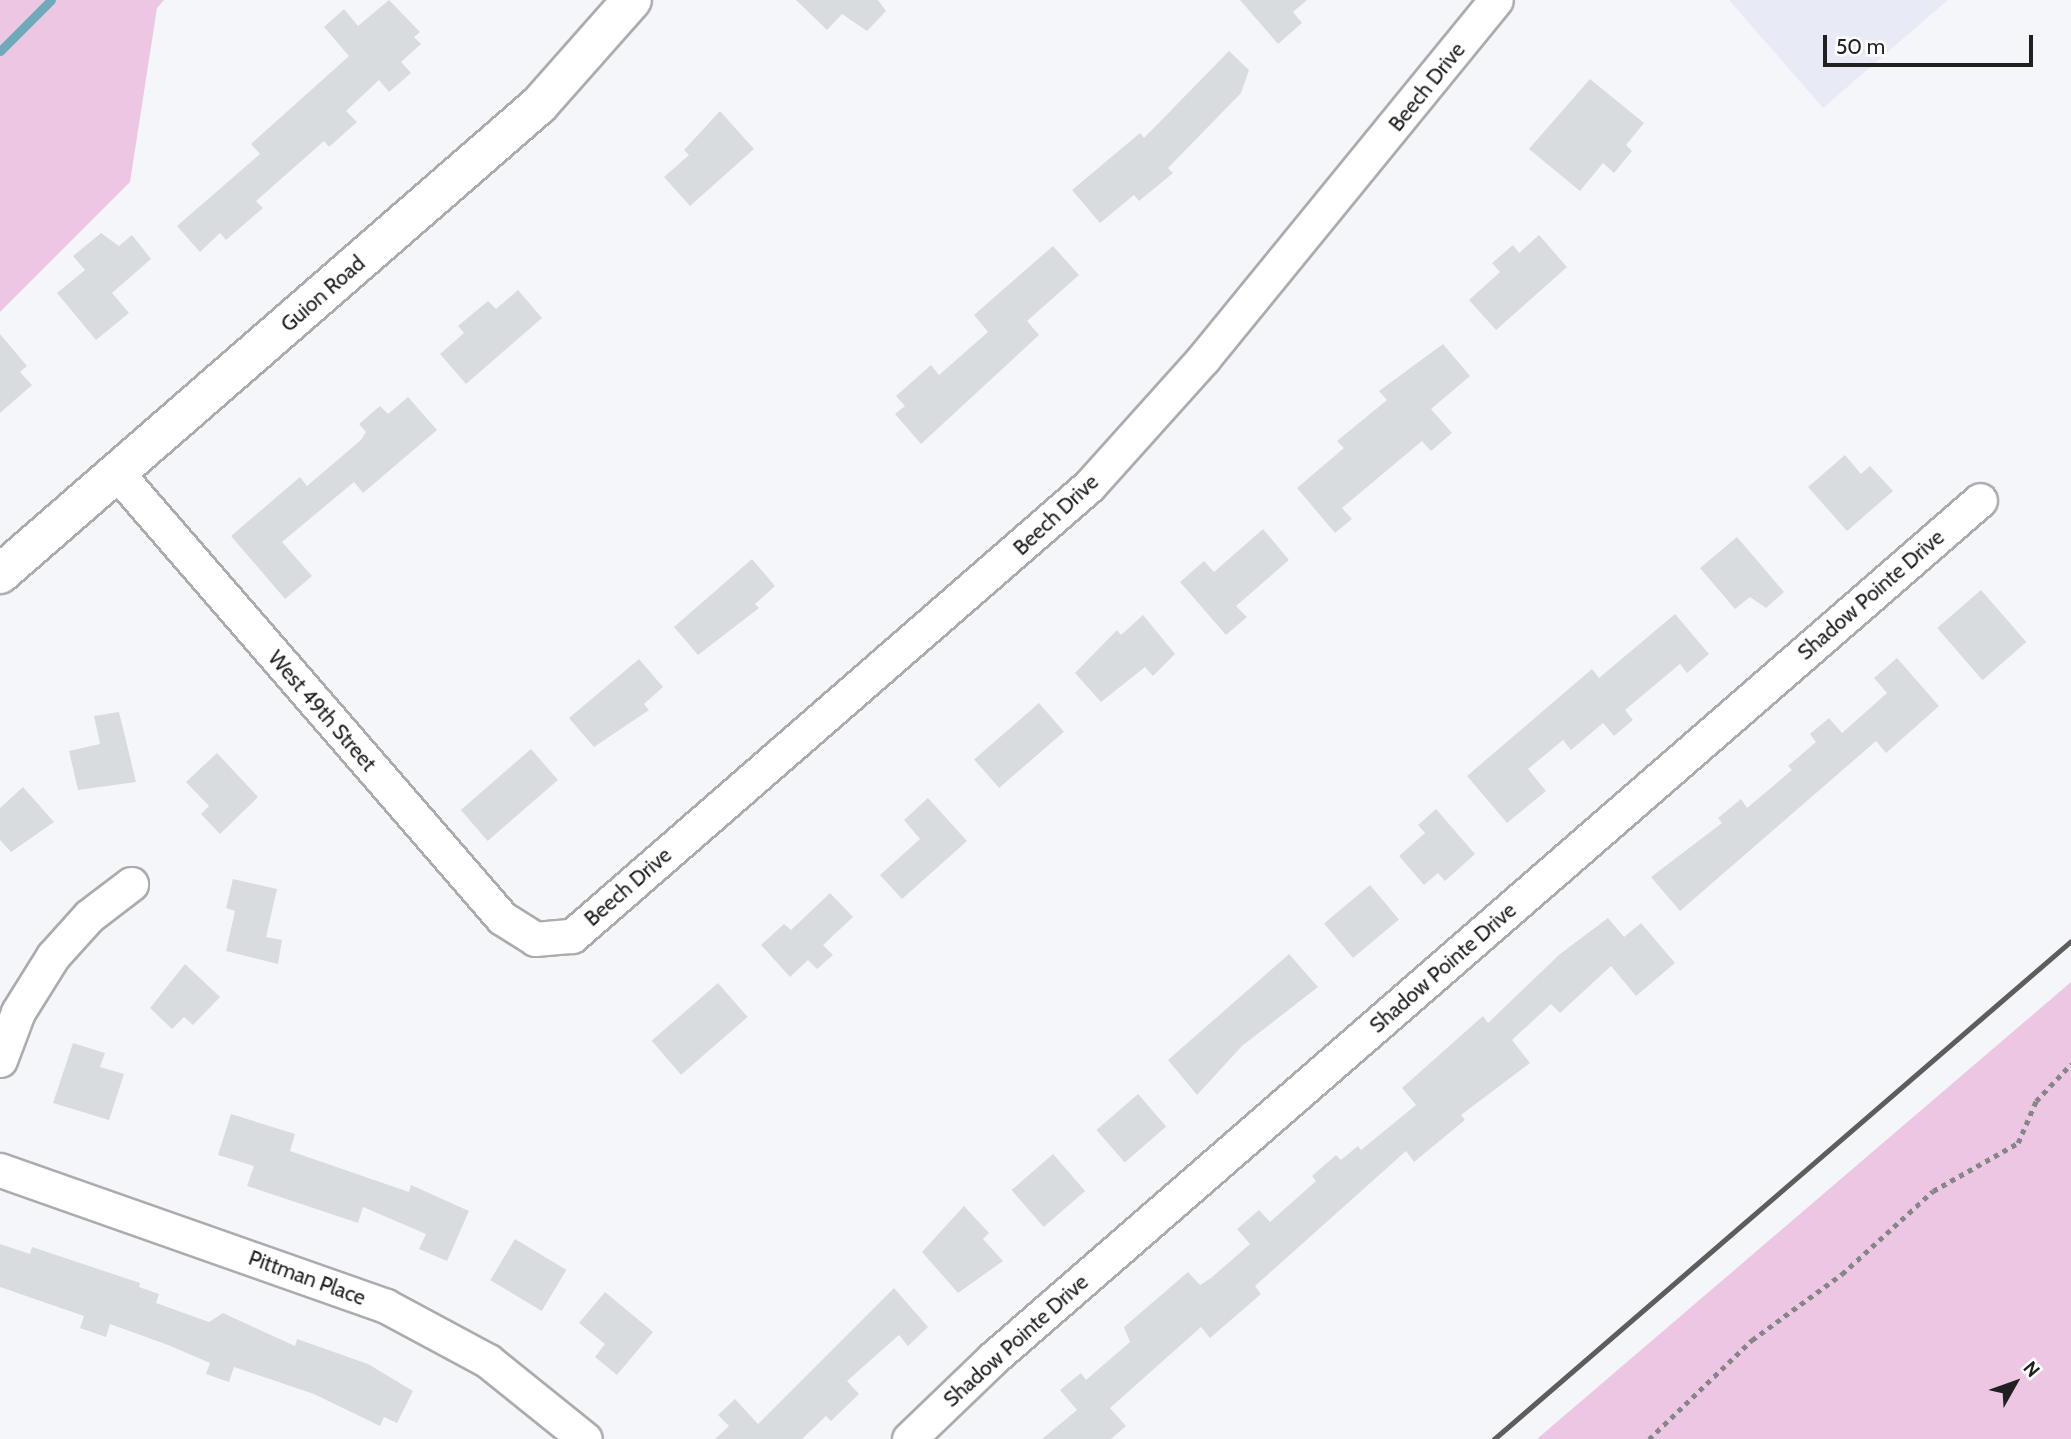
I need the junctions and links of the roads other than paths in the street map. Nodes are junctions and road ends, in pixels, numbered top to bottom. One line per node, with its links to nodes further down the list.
1 (632, 0): 3 (street, Guion Road)
2 (1496, 0): 7 (street, Beech Drive)
3 (117, 473): 5 (street, Guion Road); 7 (street, West 49th Street)
4 (1980, 500): 11 (street, Shadow Pointe Drive)
5 (0, 574)
6 (131, 884): 8 (street)
7 (535, 939)
8 (0, 1059)
9 (0, 1170): 10 (street, Pittman Place)
10 (585, 1439)
11 (909, 1439)

